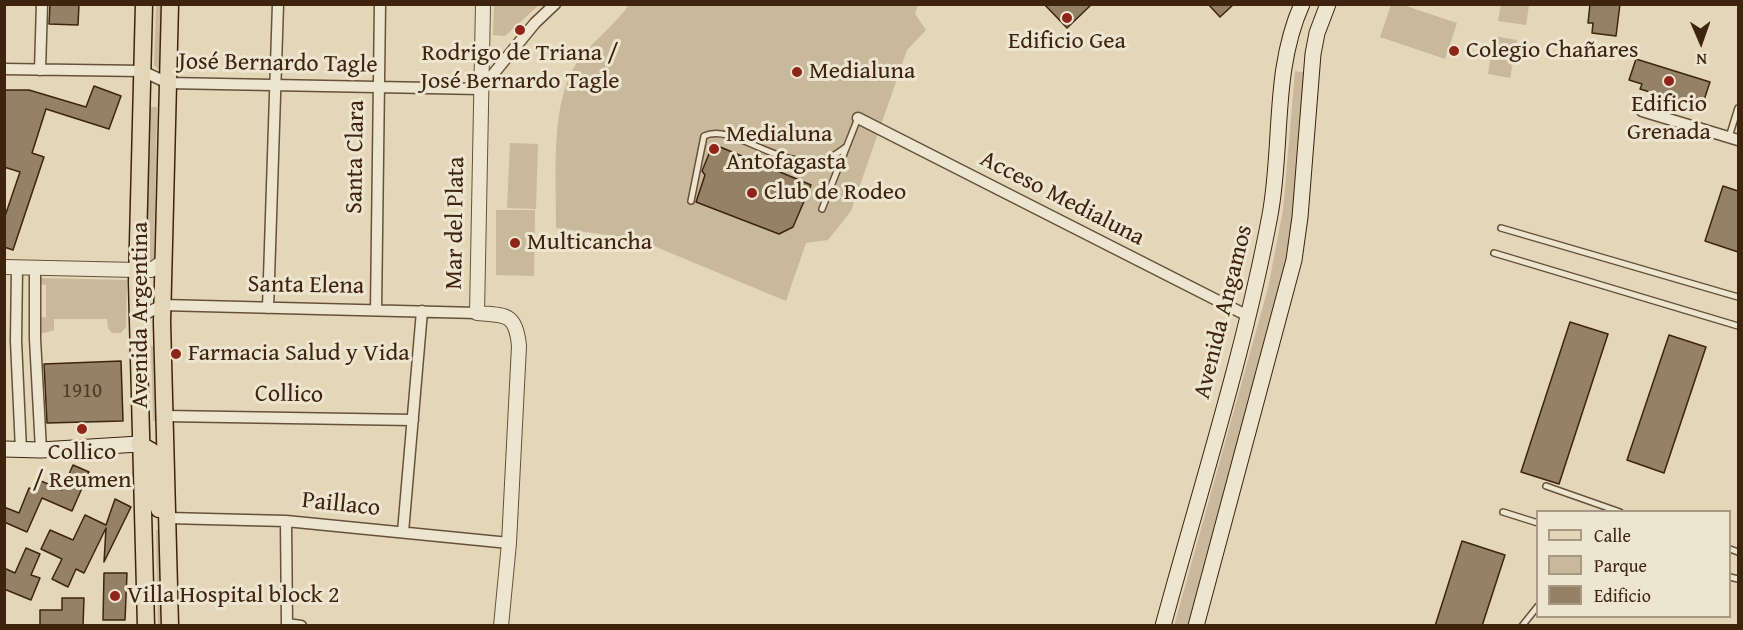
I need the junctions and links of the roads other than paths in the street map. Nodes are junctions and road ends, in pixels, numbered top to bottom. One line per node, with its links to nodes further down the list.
1 (42, 4): 11 (street)
2 (144, 4): 12 (main road, Avenida Argentina)
3 (170, 4): 13 (main road, Avenida Argentina)
4 (278, 4): 14 (street)
5 (380, 4): 15 (street, Santa Clara)
6 (483, 4): 16 (street, Mar del Plata)
7 (555, 4): 16 (street)
8 (1302, 4): 36 (main road, Avenida Angamos)
9 (1328, 4): 60 (main road)
10 (4, 69): 11 (street, José Bernardo Tagle)
11 (40, 70): 12 (street, José Bernardo Tagle)
12 (142, 71): 13 (street, José Bernardo Tagle); 29 (main road, Avenida Argentina)
13 (168, 83): 14 (street, José Bernardo Tagle); 26 (main road, Avenida Argentina)
14 (277, 85): 15 (street, José Bernardo Tagle); 32 (street)
15 (378, 87): 16 (street, José Bernardo Tagle); 33 (street, Santa Clara)
16 (481, 89): 35 (street, Mar del Plata)
17 (1738, 108): 20 (lane)
18 (1642, 111): 20 (street)
19 (858, 118): 21 (lane); 36 (street, Acceso Medialuna)
20 (1734, 138)
21 (846, 147): 22 (lane); 23 (lane)
22 (691, 201)
23 (822, 208)
24 (1501, 228): 30 (lane)
25 (1494, 253): 38 (lane)
26 (163, 262): 29 (street); 31 (main road, Avenida Argentina)
27 (11, 268): 28 (street); 43 (street)
28 (35, 268): 29 (street); 44 (street)
29 (137, 270): 37 (main road, Avenida Argentina)
30 (1738, 297)
31 (162, 305): 32 (street, Santa Elena); 37 (street); 39 (main road, Avenida Argentina)
32 (268, 308): 33 (street, Santa Elena)
33 (376, 310): 34 (street, Santa Elena)
34 (422, 311): 35 (street, Santa Elena); 40 (street)
35 (477, 313): 52 (street, Mar del Plata)
36 (1248, 316): 59 (main road, Avenida Angamos)
37 (138, 318): 41 (main road, Avenida Argentina)
38 (1738, 326)
39 (165, 416): 40 (street, Collico); 48 (main road, Avenida Argentina)
40 (412, 420): 51 (street)
41 (139, 444): 44 (main road); 48 (main road); 55 (main road, Avenida Argentina)
42 (4, 449): 43 (main road)
43 (21, 450): 44 (main road)
44 (41, 450)
45 (1546, 486): 46 (lane)
46 (1614, 510)
47 (1503, 512): 50 (lane)
48 (168, 518): 49 (street, Paillaco); 56 (main road, Avenida Argentina)
49 (286, 521): 51 (street, Paillaco); 54 (street)
50 (1536, 522)
51 (403, 532): 52 (street, Paillaco)
52 (509, 543): 58 (street, Mar del Plata)
53 (1536, 608): 61 (lane)
54 (287, 625): 57 (street)
55 (146, 626)
56 (170, 626)
57 (301, 626)
58 (501, 626)
59 (1163, 626)
60 (1196, 626)
61 (1522, 626)

